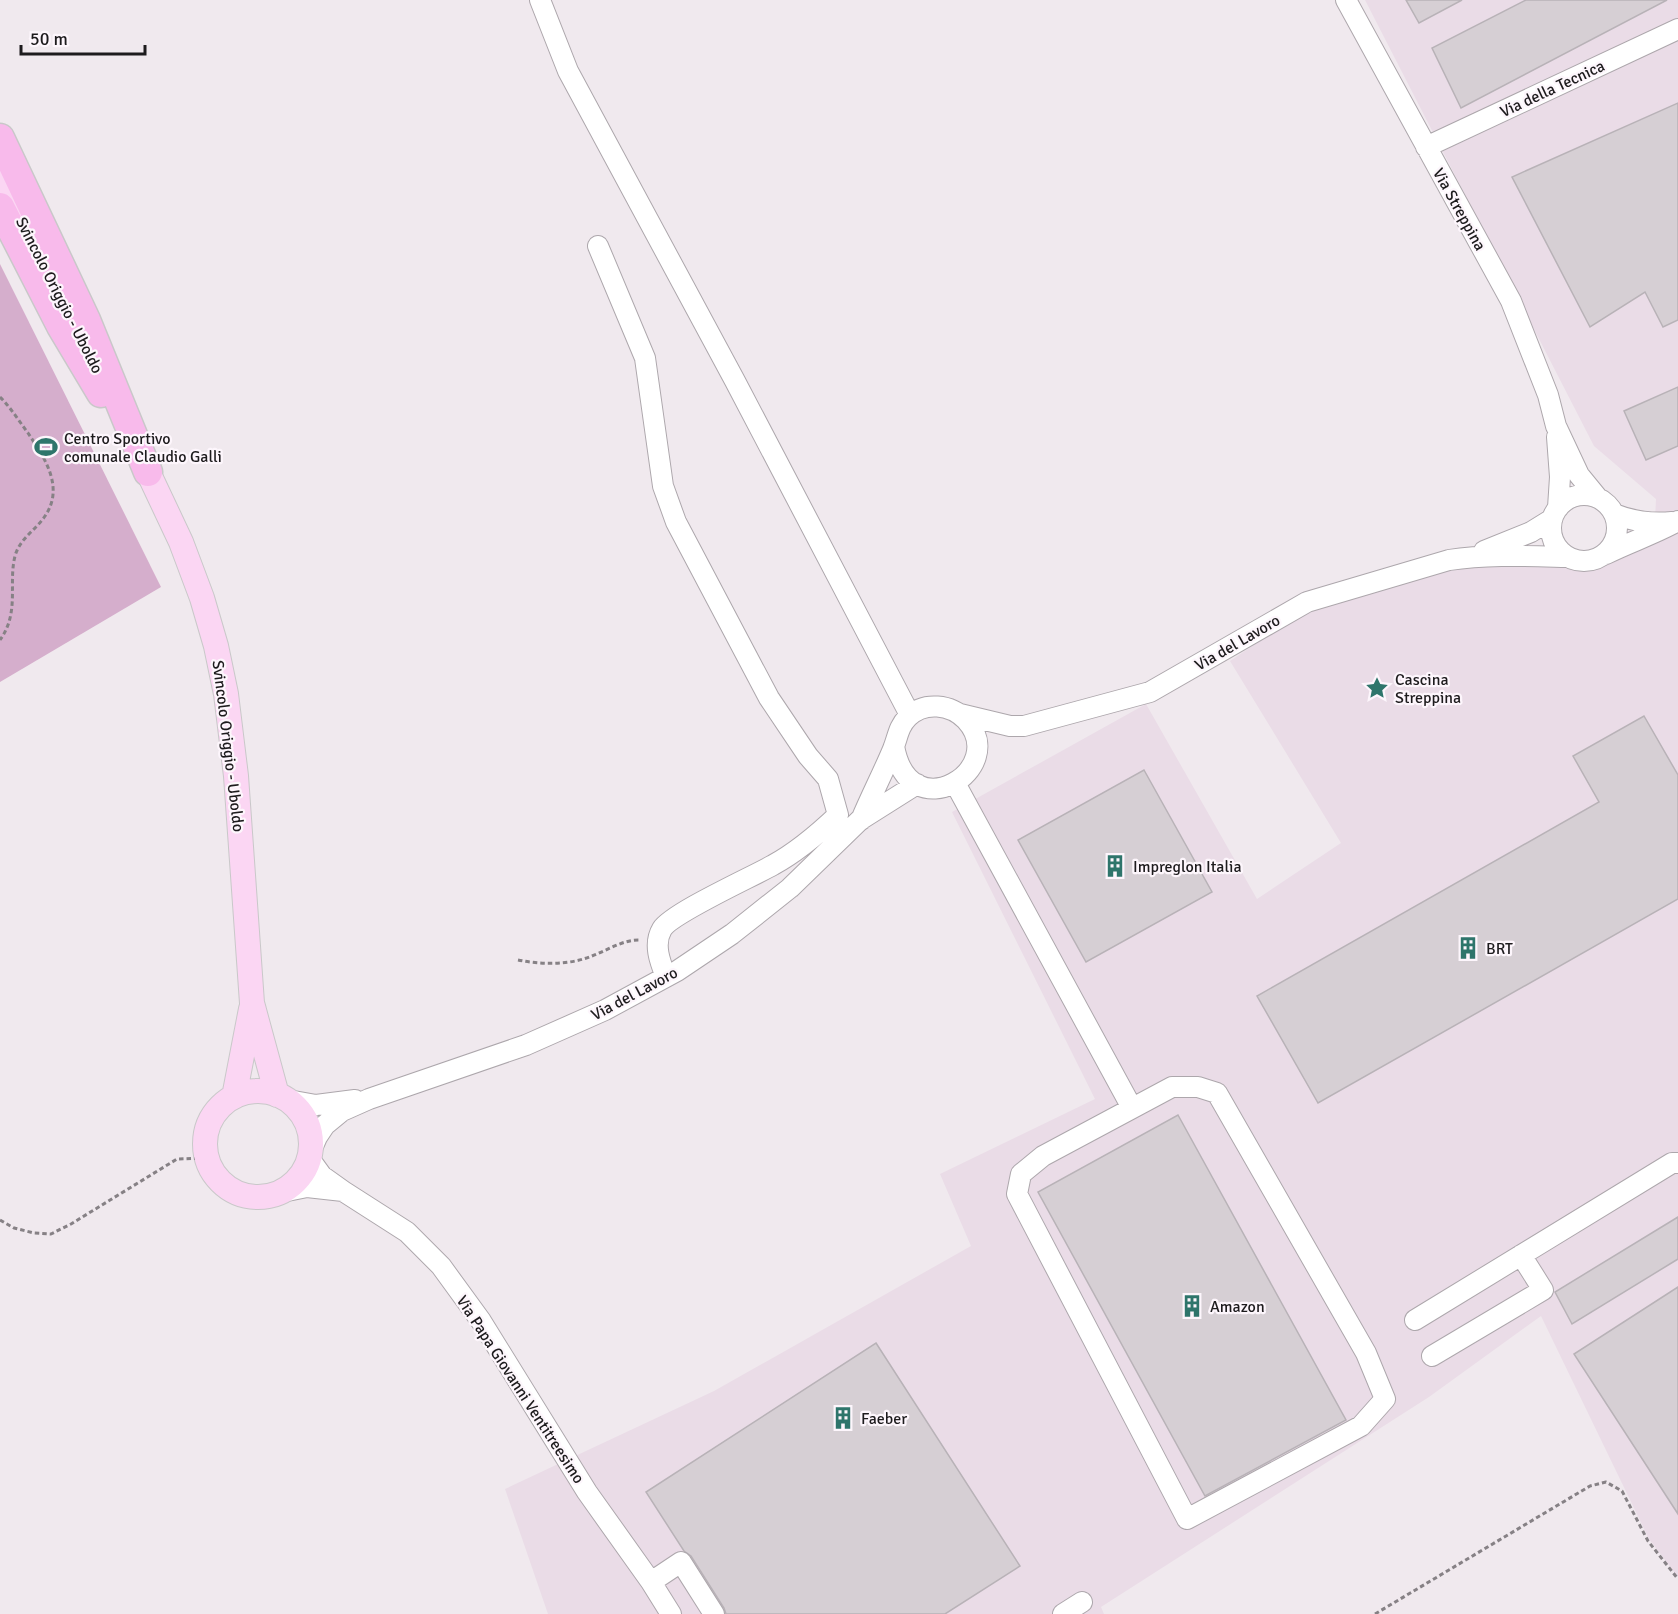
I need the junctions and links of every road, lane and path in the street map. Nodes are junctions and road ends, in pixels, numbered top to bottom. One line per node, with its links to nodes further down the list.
1 (540, 0): 21 (street)
2 (1346, 0): 5 (street, Via Streppina)
3 (1678, 29): 5 (street, Via della Tecnica)
4 (0, 138): 11 (highway)
5 (1426, 147): 10 (street, Via Streppina)
6 (0, 177): 11 (main road, Svincolo Origgio - Uboldo)
7 (0, 207): 11 (highway)
8 (598, 246): 27 (street)
9 (0, 397): 19 (path)
10 (1556, 426): 12 (street, Via Streppina); 13 (street, Via Streppina)
11 (148, 472): 32 (main road, Svincolo Origgio - Uboldo)
12 (1597, 497): 13 (street, Via del Lavoro); 14 (street, Via del Lavoro)
13 (1555, 513): 17 (street); 18 (street, Via del Lavoro)
14 (1614, 513): 15 (street, Via del Lavoro); 16 (street)
15 (1678, 521): 16 (street, Via del Lavoro)
16 (1606, 554): 17 (street, Via del Lavoro)
17 (1567, 557): 18 (street, Via del Lavoro)
18 (1465, 558): 22 (street, Via del Lavoro)
19 (0, 640)
20 (960, 714): 21 (street, Via del Lavoro); 22 (street, Via del Lavoro); 24 (street)
21 (910, 715): 23 (street, Via del Lavoro)
22 (1010, 726): 24 (street, Via del Lavoro)
23 (894, 746): 26 (street); 28 (street, Via del Lavoro)
24 (976, 749): 25 (street)
25 (955, 783): 26 (street); 36 (street)
26 (917, 784): 28 (street, Via del Lavoro)
27 (838, 815): 28 (street); 29 (street)
28 (858, 823): 31 (street, Via del Lavoro)
29 (657, 949): 30 (path); 31 (street)
30 (518, 960)
31 (666, 977): 35 (street, Via del Lavoro)
32 (252, 1004): 33 (main road, Svincolo Origgio - Uboldo); 34 (main road, Svincolo Origgio - Uboldo)
33 (234, 1097): 34 (main road); 38 (main road)
34 (282, 1097): 35 (street, Via del Lavoro); 37 (main road)
35 (369, 1099): 37 (street, Via del Lavoro)
36 (1132, 1108): 36 (street)
37 (310, 1156): 40 (main road); 41 (street, Via Papa Giovanni Ventitreesimo)
38 (207, 1158): 40 (main road); 42 (path)
39 (1678, 1163): 43 (street)
40 (282, 1191): 41 (street, Via Papa Giovanni Ventitreesimo)
41 (343, 1191): 47 (street, Via Papa Giovanni Ventitreesimo)
42 (0, 1220)
43 (1521, 1255): 44 (street); 45 (street)
44 (1414, 1320)
45 (1432, 1356)
46 (1678, 1579): 52 (path)
47 (651, 1582): 49 (street, Via Papa Giovanni Ventitreesimo); 50 (street)
48 (1082, 1602): 51 (street)
49 (671, 1614)
50 (714, 1614)
51 (1063, 1614)
52 (1375, 1614)

